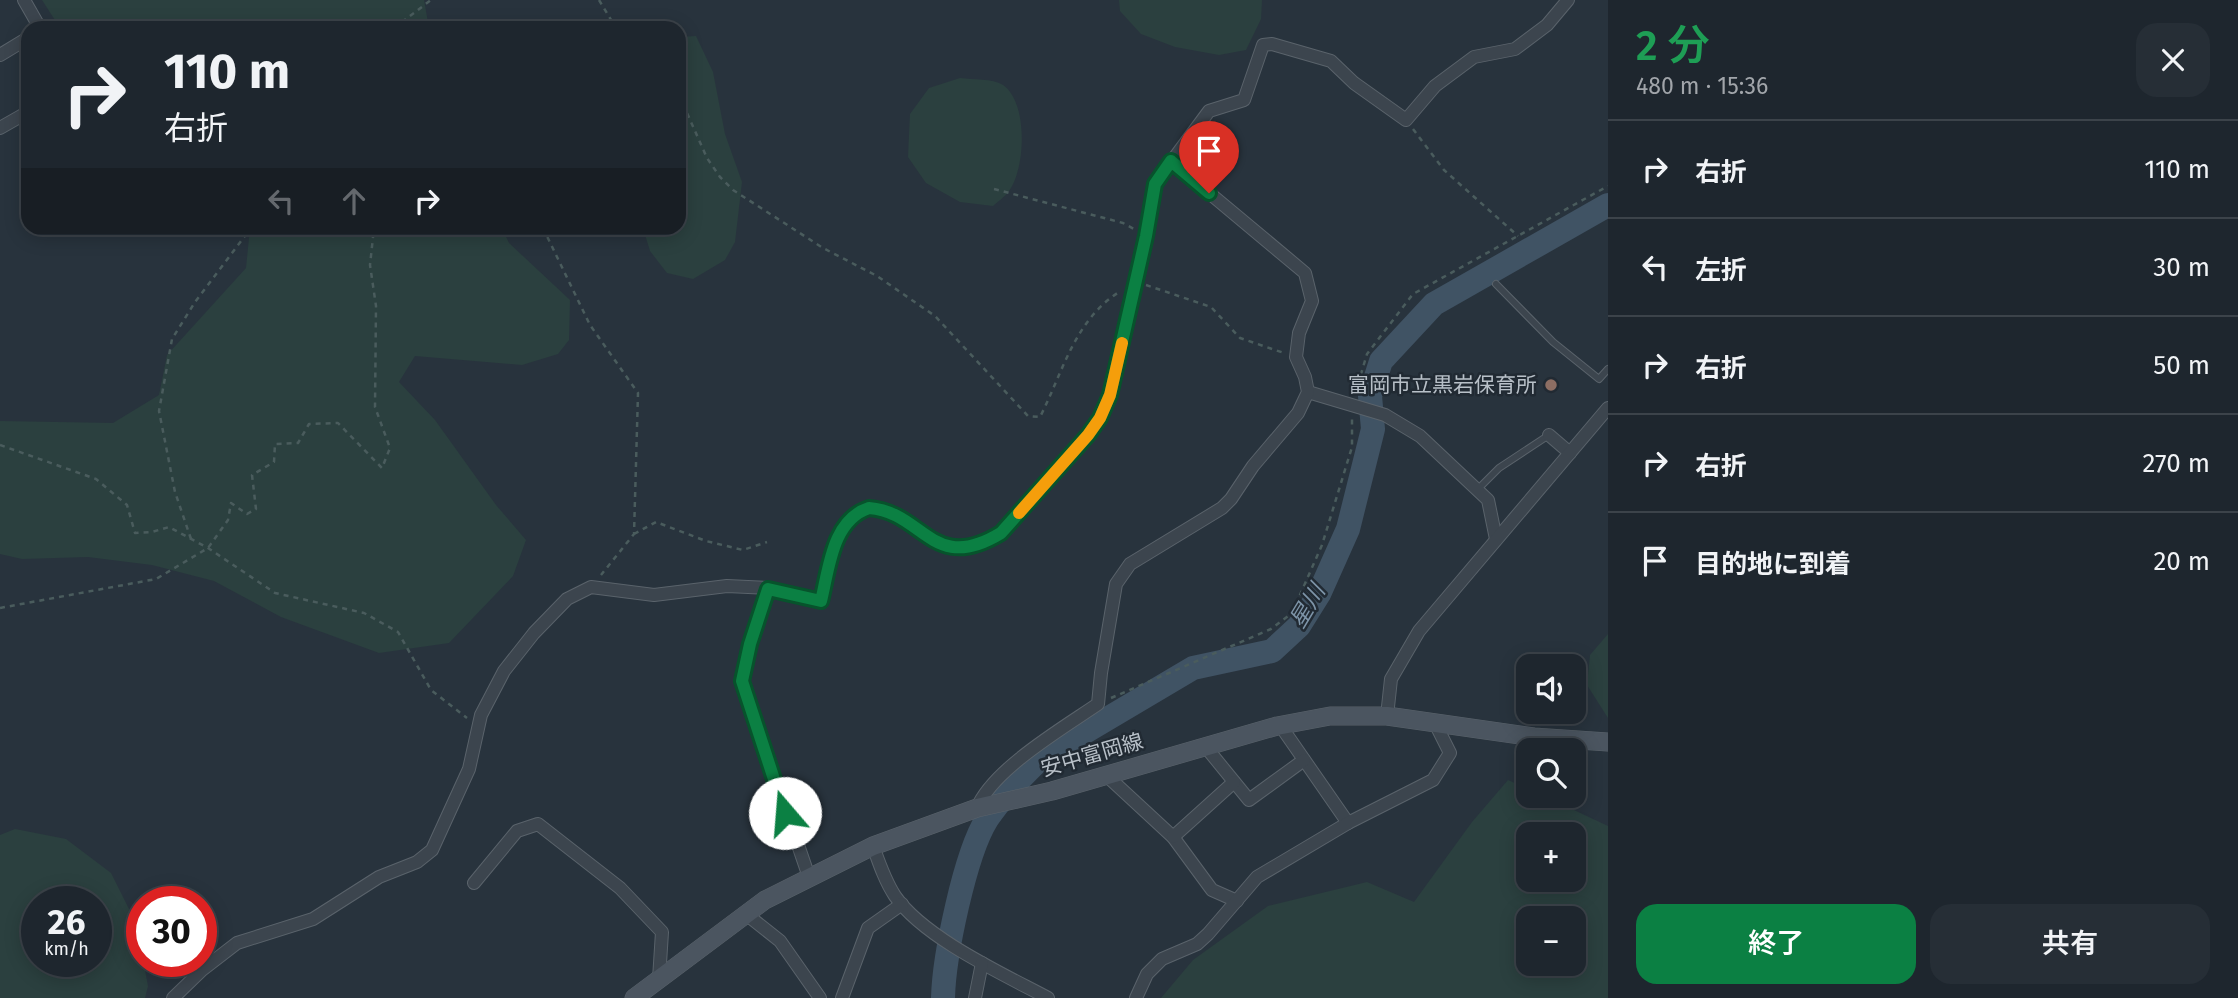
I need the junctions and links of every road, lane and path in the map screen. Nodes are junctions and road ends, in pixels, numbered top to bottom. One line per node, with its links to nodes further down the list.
1 (24, 0): 5 (street)
2 (431, 0): 6 (path)
3 (599, 0): 7 (path)
4 (1568, 0): 12 (street)
5 (36, 21)
6 (403, 21)
7 (612, 21)
8 (21, 42): 9 (street)
9 (0, 55)
10 (686, 111): 22 (path)
11 (21, 116): 13 (street)
12 (1406, 120): 14 (street); 21 (path)
13 (0, 128)
14 (1171, 161): 20 (street); 24 (street)
15 (1608, 186): 21 (path)
16 (994, 189): 20 (path)
17 (246, 235): 36 (path)
18 (373, 235): 39 (path)
19 (546, 235): 35 (path)
20 (1146, 236): 22 (street)
21 (1518, 236): 27 (path)
22 (1136, 281): 24 (path); 41 (street)
23 (1496, 284): 25 (lane)
24 (1296, 357): 26 (street)
25 (1608, 369)
26 (1308, 392): 27 (street); 43 (street)
27 (1355, 408): 34 (street); 43 (path)
28 (1608, 408): 29 (street)
29 (1597, 421): 30 (street); 33 (street)
30 (1608, 429)
31 (1549, 435): 33 (street); 34 (lane)
32 (0, 445): 36 (path)
33 (1570, 453): 37 (street)
34 (1477, 490): 37 (street)
35 (634, 534): 38 (path); 40 (path)
36 (191, 539): 39 (path)
37 (1496, 539): 44 (street)
38 (767, 542)
39 (208, 548): 42 (path); 47 (path)
40 (591, 587): 41 (street); 47 (street)
41 (768, 589): 57 (street)
42 (0, 608)
43 (1098, 704): 53 (street)
44 (1387, 716): 45 (main road, 安中富岡線); 46 (main road, 安中富岡線)
45 (1435, 723): 48 (main road, 安中富岡線); 54 (street)
46 (1280, 725): 49 (main road, 安中富岡線); 50 (street)
47 (478, 727): 64 (street)
48 (1608, 742)
49 (1205, 747): 51 (main road, 安中富岡線); 52 (street)
50 (1304, 760): 52 (street); 54 (street)
51 (1106, 775): 53 (main road, 安中富岡線); 55 (street)
52 (1234, 782): 55 (street)
53 (980, 807): 56 (main road, 安中富岡線)
54 (1348, 823): 59 (street)
55 (1172, 837): 59 (street)
56 (873, 846): 57 (main road, 安中富岡線); 60 (street)
57 (809, 877): 61 (main road, 安中富岡線)
58 (474, 883): 63 (street)
59 (1237, 901): 70 (street)
60 (902, 904): 62 (street); 67 (street)
61 (746, 914): 63 (main road, 安中富岡線); 66 (street)
62 (977, 961): 68 (street); 69 (street)
63 (659, 979): 65 (main road, 安中富岡線)
64 (173, 998)
65 (634, 998)
66 (820, 998)
67 (842, 998)
68 (975, 998)
69 (1048, 998)
70 (1136, 998)

